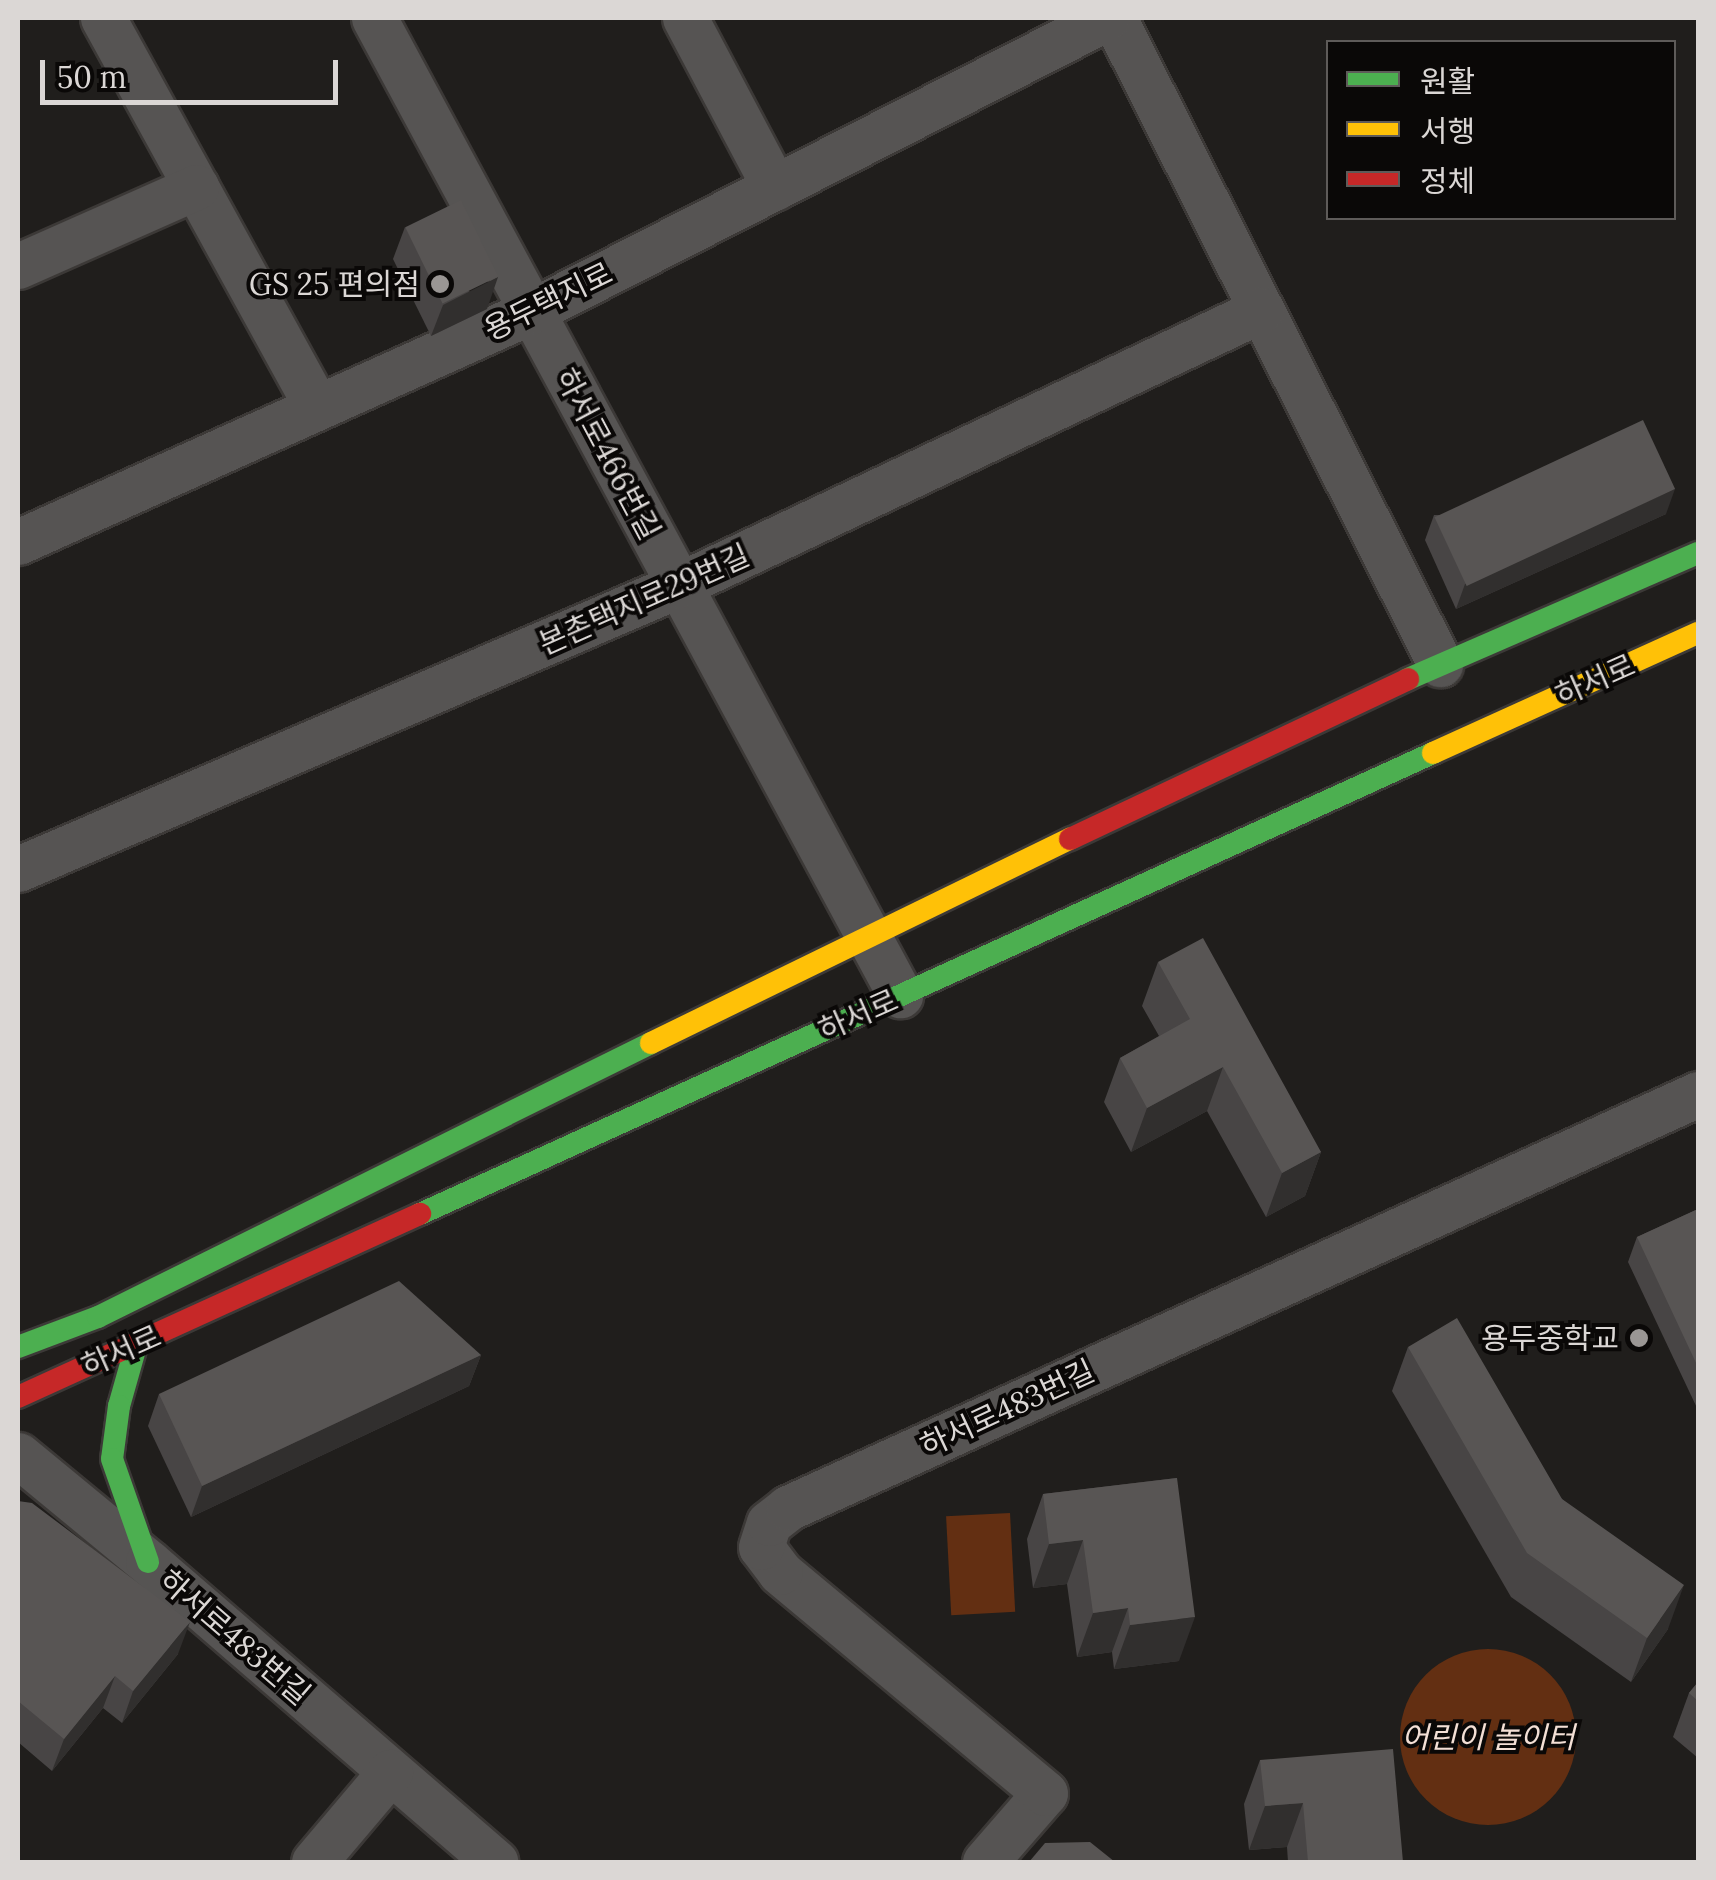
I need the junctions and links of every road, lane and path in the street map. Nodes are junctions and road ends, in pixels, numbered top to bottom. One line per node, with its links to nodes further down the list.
1 (103, 18): 5 (street)
2 (374, 18): 9 (street, 하서로466번길)
3 (685, 18): 6 (street)
4 (1110, 18): 6 (street, 용두택지로); 8 (street, 용두택지로)
5 (196, 187): 7 (street); 10 (street)
6 (775, 188): 9 (street, 용두택지로)
7 (18, 266)
8 (1261, 310): 13 (street, 본촌택지로29번길); 15 (street)
9 (532, 311): 10 (street, 용두택지로); 13 (street, 하서로466번길)
10 (316, 405): 11 (street, 용두택지로)
11 (18, 542)
12 (1698, 553): 15 (main road, 하서로)
13 (679, 585): 16 (street, 본촌택지로29번길); 17 (street, 하서로466번길)
14 (1698, 633): 18 (main road, 하서로)
15 (1440, 664): 17 (main road, 하서로)
16 (18, 869)
17 (868, 935): 18 (street, 하서로466번길); 21 (main road, 하서로)
18 (900, 996): 22 (main road, 하서로)
19 (1698, 1094): 30 (street, 하서로483번길)
20 (34, 1314): 21 (main road)
21 (98, 1317): 23 (main road, 하서로)
22 (136, 1346): 24 (main road, 하서로); 26 (main road)
23 (18, 1347)
24 (18, 1397)
25 (18, 1455): 26 (street, 하서로483번길)
26 (148, 1562): 27 (street, 하서로483번길)
27 (390, 1772): 28 (street); 29 (street, 하서로483번길)
28 (314, 1862)
29 (495, 1862)
30 (985, 1862)

